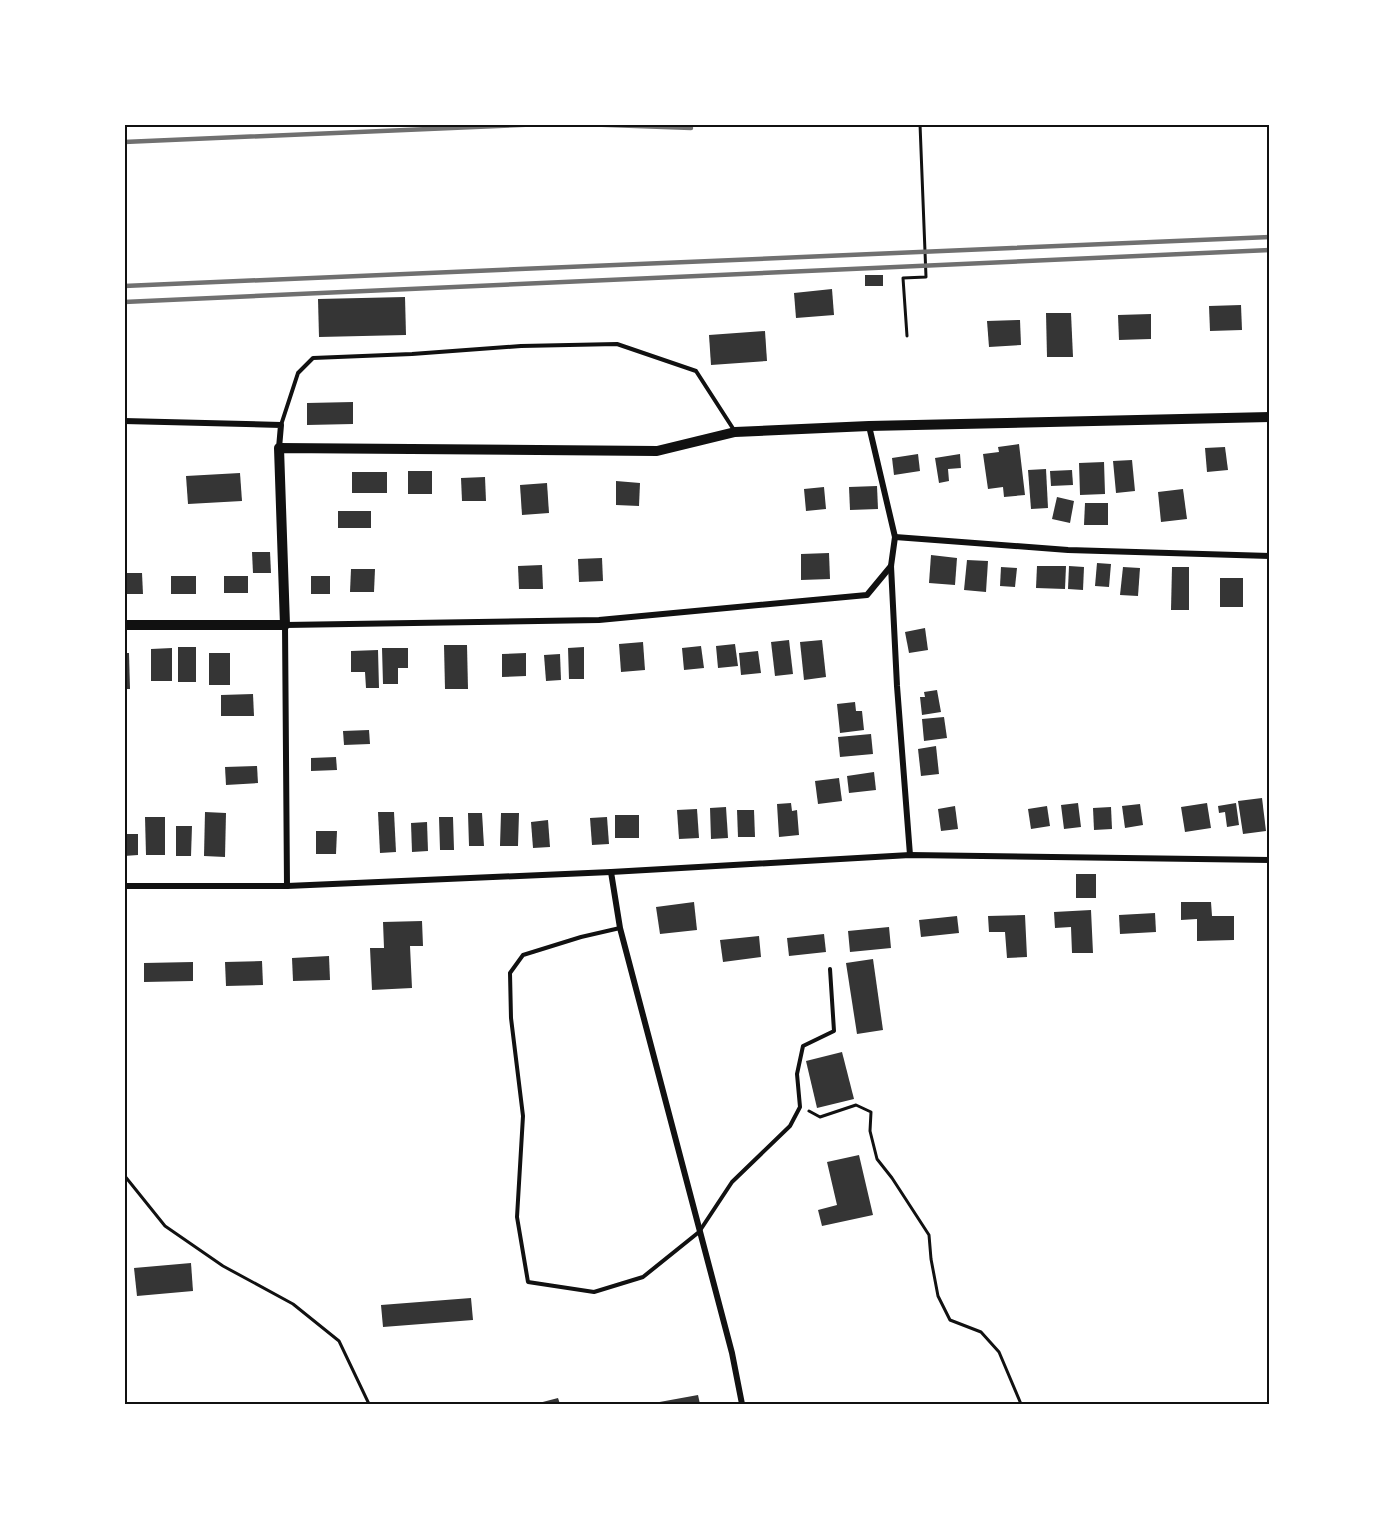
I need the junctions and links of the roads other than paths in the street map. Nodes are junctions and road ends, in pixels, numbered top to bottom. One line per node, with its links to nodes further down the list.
1 (1269, 417): 4 (main road)
2 (124, 421): 3 (street)
3 (281, 425): 5 (lane); 6 (street)
4 (869, 426): 5 (main road); 7 (street)
5 (735, 432): 6 (main road)
6 (279, 448): 11 (main road)
7 (895, 537): 8 (street); 9 (street)
8 (1269, 556)
9 (891, 566): 11 (street); 12 (street)
10 (124, 625): 11 (main road)
11 (285, 625): 16 (street)
12 (910, 855): 13 (street); 14 (street)
13 (1269, 860)
14 (611, 872): 16 (street); 17 (street)
15 (124, 886): 16 (street)
16 (287, 886)
17 (620, 928): 19 (street); 19 (lane)
18 (830, 969): 19 (lane)
19 (699, 1232): 20 (street)
20 (742, 1404)

